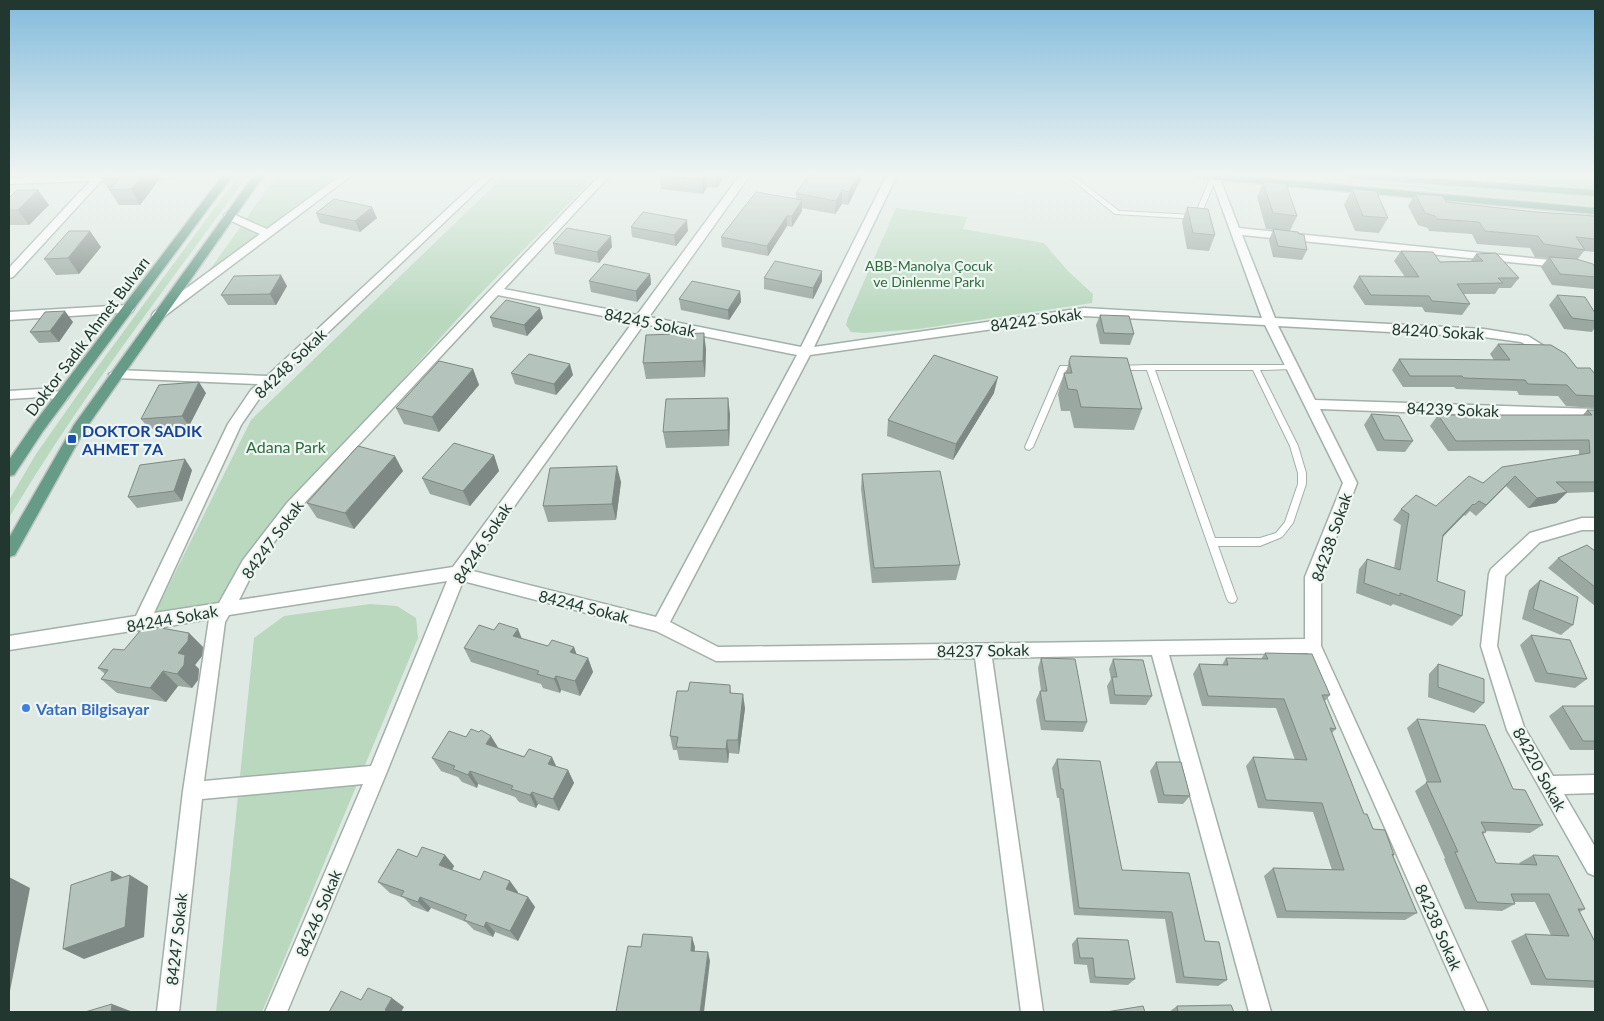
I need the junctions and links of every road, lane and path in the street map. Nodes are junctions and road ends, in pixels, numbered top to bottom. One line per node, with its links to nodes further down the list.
1 (57, 223): 14 (street)
2 (192, 223): 16 (main road, Doktor Sadık Ahmet Bulvarı)
3 (224, 223): 17 (main road)
4 (244, 223): 12 (street)
5 (284, 223): 12 (street)
6 (438, 223): 29 (street, 84248 Sokak)
7 (560, 223): 15 (street, 84247 Sokak)
8 (710, 223): 19 (street, 84246 Sokak)
9 (868, 223): 21 (street)
10 (1231, 223): 11 (street, 84238 Sokak)
11 (1235, 231): 13 (street); 20 (street, 84238 Sokak)
12 (269, 234): 17 (street)
13 (1595, 273)
14 (9, 275)
15 (495, 291): 19 (street, 84245 Sokak); 41 (street, 84247 Sokak)
16 (128, 309): 18 (street); 31 (main road, Doktor Sadık Ahmet Bulvarı)
17 (158, 315): 28 (main road)
18 (9, 316)
19 (639, 321): 21 (street, 84245 Sokak); 39 (street, 84246 Sokak)
20 (1270, 322): 21 (street, 84242 Sokak); 22 (street, 84240 Sokak); 25 (street, 84238 Sokak)
21 (804, 352): 43 (street)
22 (1566, 363)
23 (1150, 367): 24 (lane); 27 (lane); 37 (lane)
24 (1255, 367): 25 (lane); 37 (lane)
25 (1292, 367): 32 (street, 84238 Sokak)
26 (1082, 368): 34 (lane)
27 (1111, 368)
28 (116, 374): 29 (street); 38 (main road)
29 (270, 380): 42 (street, 84248 Sokak)
30 (9, 395): 31 (street)
31 (62, 396): 35 (main road, Doktor Sadık Ahmet Bulvarı)
32 (1311, 404): 33 (street, 84239 Sokak); 45 (street, 84238 Sokak)
33 (1595, 414)
34 (1029, 447)
35 (9, 471)
36 (1595, 524): 50 (street, 84220 Sokak)
37 (1212, 542): 40 (lane)
38 (9, 551)
39 (458, 573): 41 (street, 84244 Sokak); 43 (street, 84244 Sokak); 48 (street, 84246 Sokak)
40 (1232, 599)
41 (225, 609): 42 (street, 84244 Sokak); 51 (street, 84247 Sokak)
42 (141, 624): 44 (street, 84244 Sokak)
43 (660, 625): 47 (street, 84237 Sokak)
44 (9, 643)
45 (1313, 646): 46 (street, 84237 Sokak); 57 (street, 84238 Sokak)
46 (1158, 648): 47 (street, 84237 Sokak); 56 (street)
47 (982, 650): 55 (street)
48 (377, 774): 51 (street); 54 (street, 84246 Sokak)
49 (1595, 784): 50 (street)
50 (1548, 785): 52 (street, 84220 Sokak)
51 (193, 791): 53 (street, 84247 Sokak)
52 (1595, 866)
53 (168, 1012)
54 (276, 1012)
55 (1032, 1012)
56 (1260, 1012)
57 (1477, 1012)

